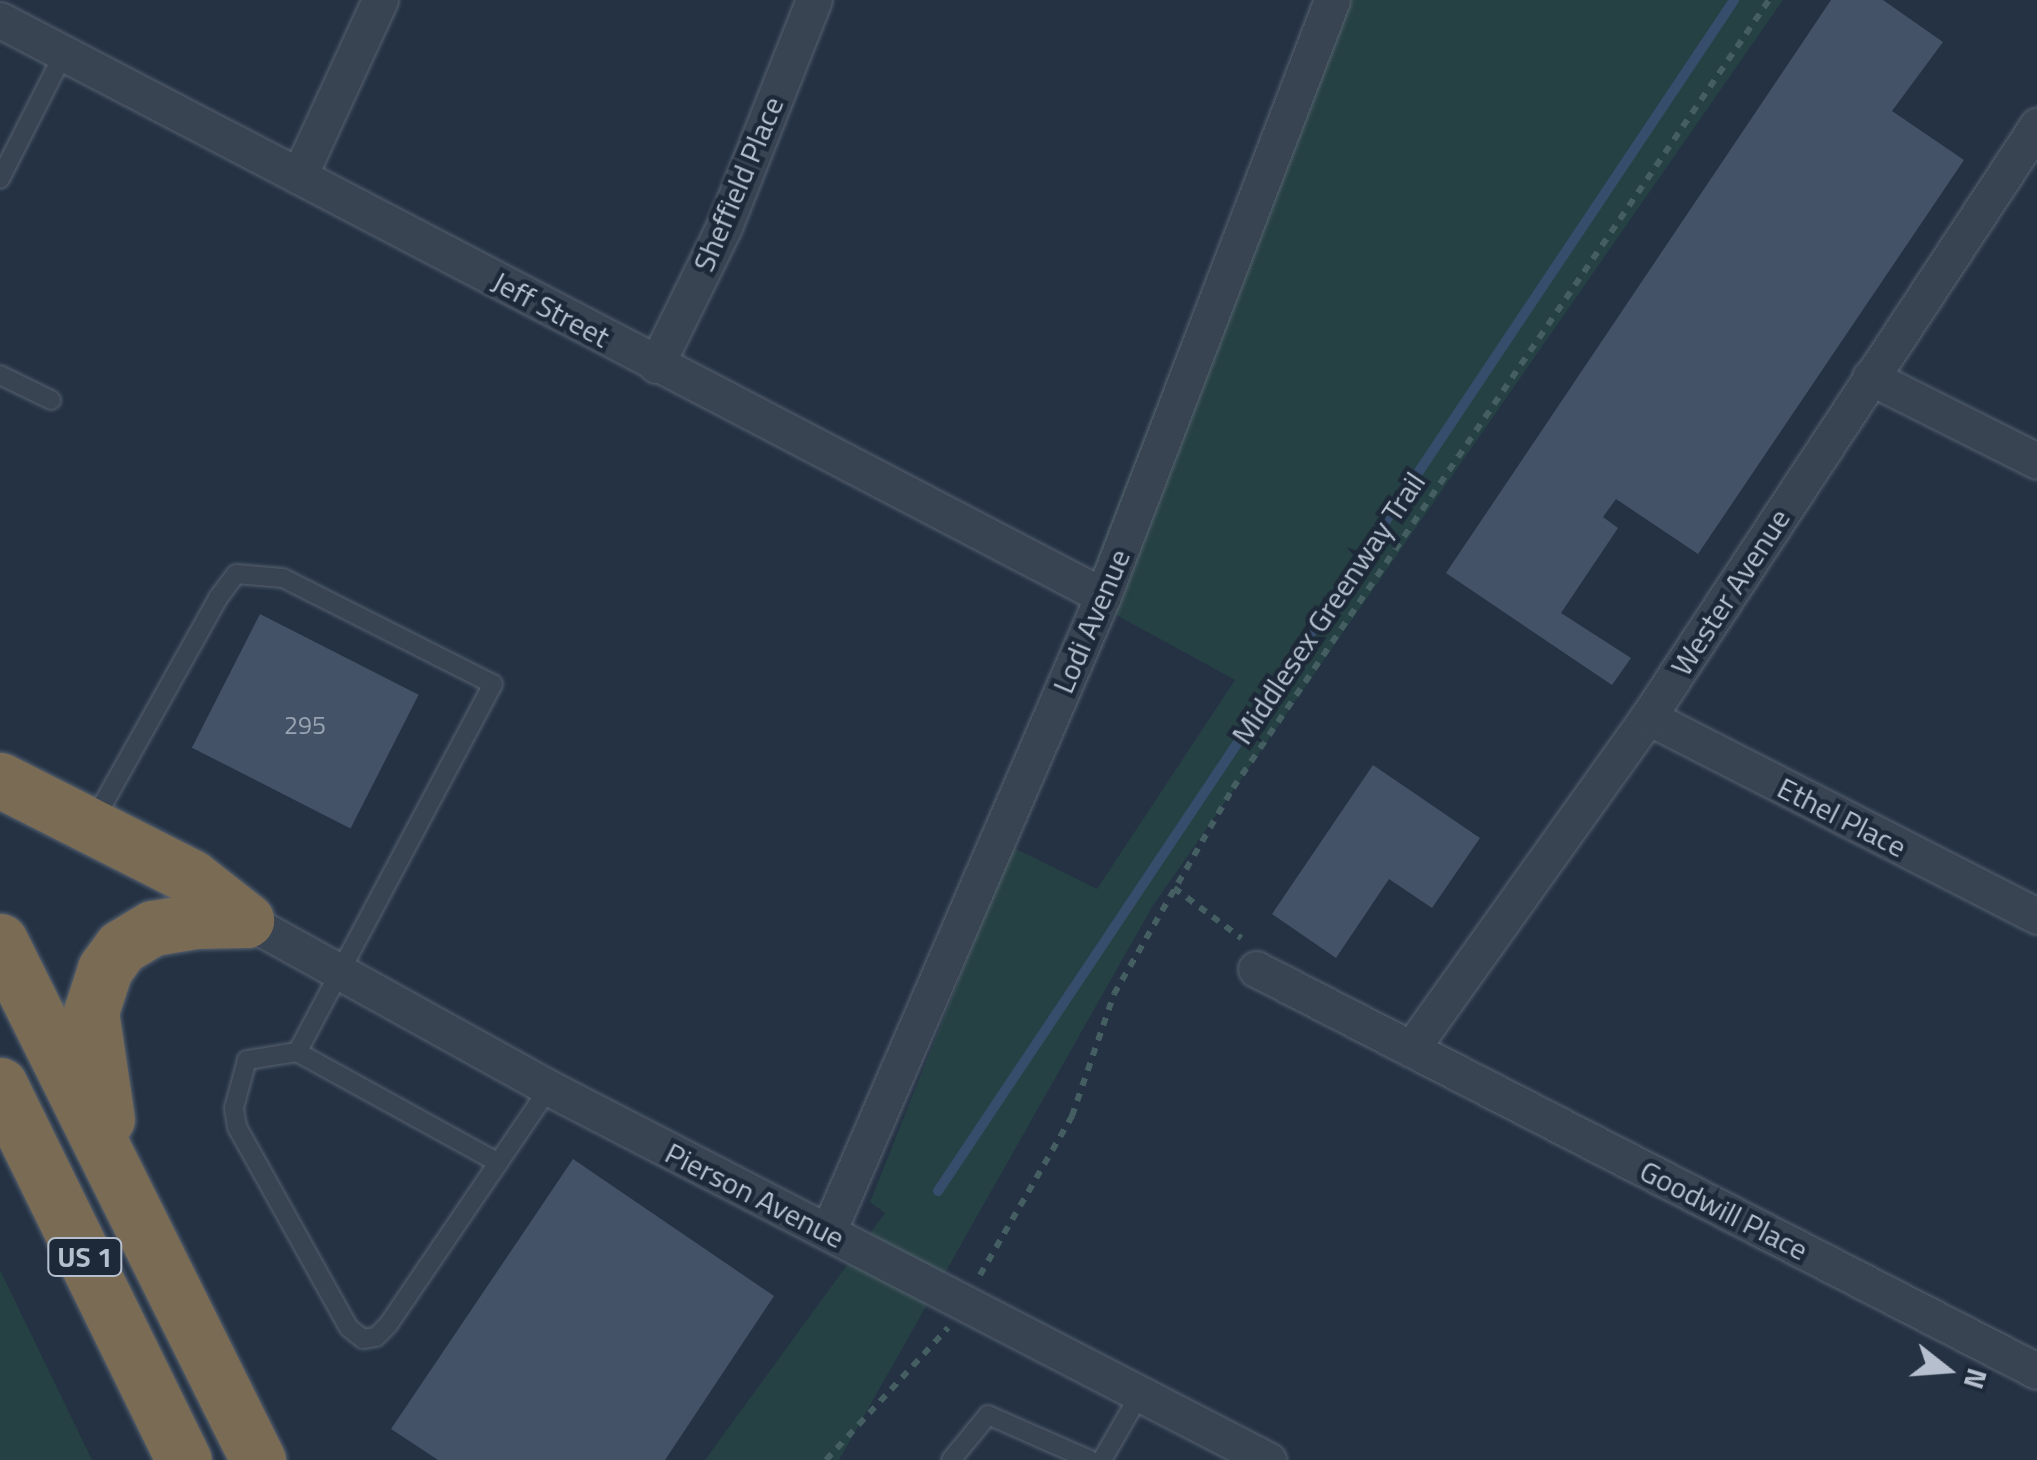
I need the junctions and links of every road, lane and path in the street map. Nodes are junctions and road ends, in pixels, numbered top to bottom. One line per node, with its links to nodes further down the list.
1 (380, 0): 8 (street)
2 (814, 0): 10 (street, Sheffield Place)
3 (1332, 0): 15 (street, Lodi Avenue)
4 (1770, 0): 19 (path, Middlesex Greenway Trail)
5 (0, 20): 6 (street, Jeff Street)
6 (64, 53): 8 (street, Jeff Street); 9 (lane)
7 (2037, 126): 12 (street, Wester Avenue)
8 (299, 176): 10 (street, Jeff Street)
9 (0, 179)
10 (656, 365): 15 (street, Jeff Street)
11 (0, 374): 13 (lane)
12 (1870, 377): 14 (street); 16 (street, Wester Avenue)
13 (51, 400)
14 (2037, 461)
15 (1103, 596): 31 (street, Lodi Avenue)
16 (1648, 718): 20 (street, Ethel Place); 25 (street, Wester Avenue)
17 (0, 780): 18 (highway)
18 (90, 827): 21 (highway); 23 (lane)
19 (1174, 888): 24 (path); 32 (path, Middlesex Greenway Trail)
20 (2037, 916)
21 (246, 920): 23 (street, Pierson Avenue); 30 (highway)
22 (0, 941): 30 (highway, US 1)
23 (343, 970): 26 (lane); 28 (street, Pierson Avenue)
24 (1256, 970): 25 (street, Goodwill Place)
25 (1411, 1049): 34 (street, Goodwill Place)
26 (296, 1052): 29 (lane); 29 (lane)
27 (0, 1085): 36 (highway, US 1)
28 (549, 1088): 29 (lane); 31 (street, Pierson Avenue)
29 (498, 1163)
30 (122, 1193): 37 (highway, US 1)
31 (828, 1232): 35 (street, Pierson Avenue)
32 (981, 1273)
33 (956, 1316): 38 (path)
34 (2037, 1371)
35 (1140, 1394): 41 (lane); 42 (street, Pierson Avenue)
36 (174, 1450)
37 (258, 1460)
38 (826, 1460)
39 (951, 1460): 40 (lane)
40 (1090, 1460)
41 (1102, 1460)
42 (1268, 1460)

